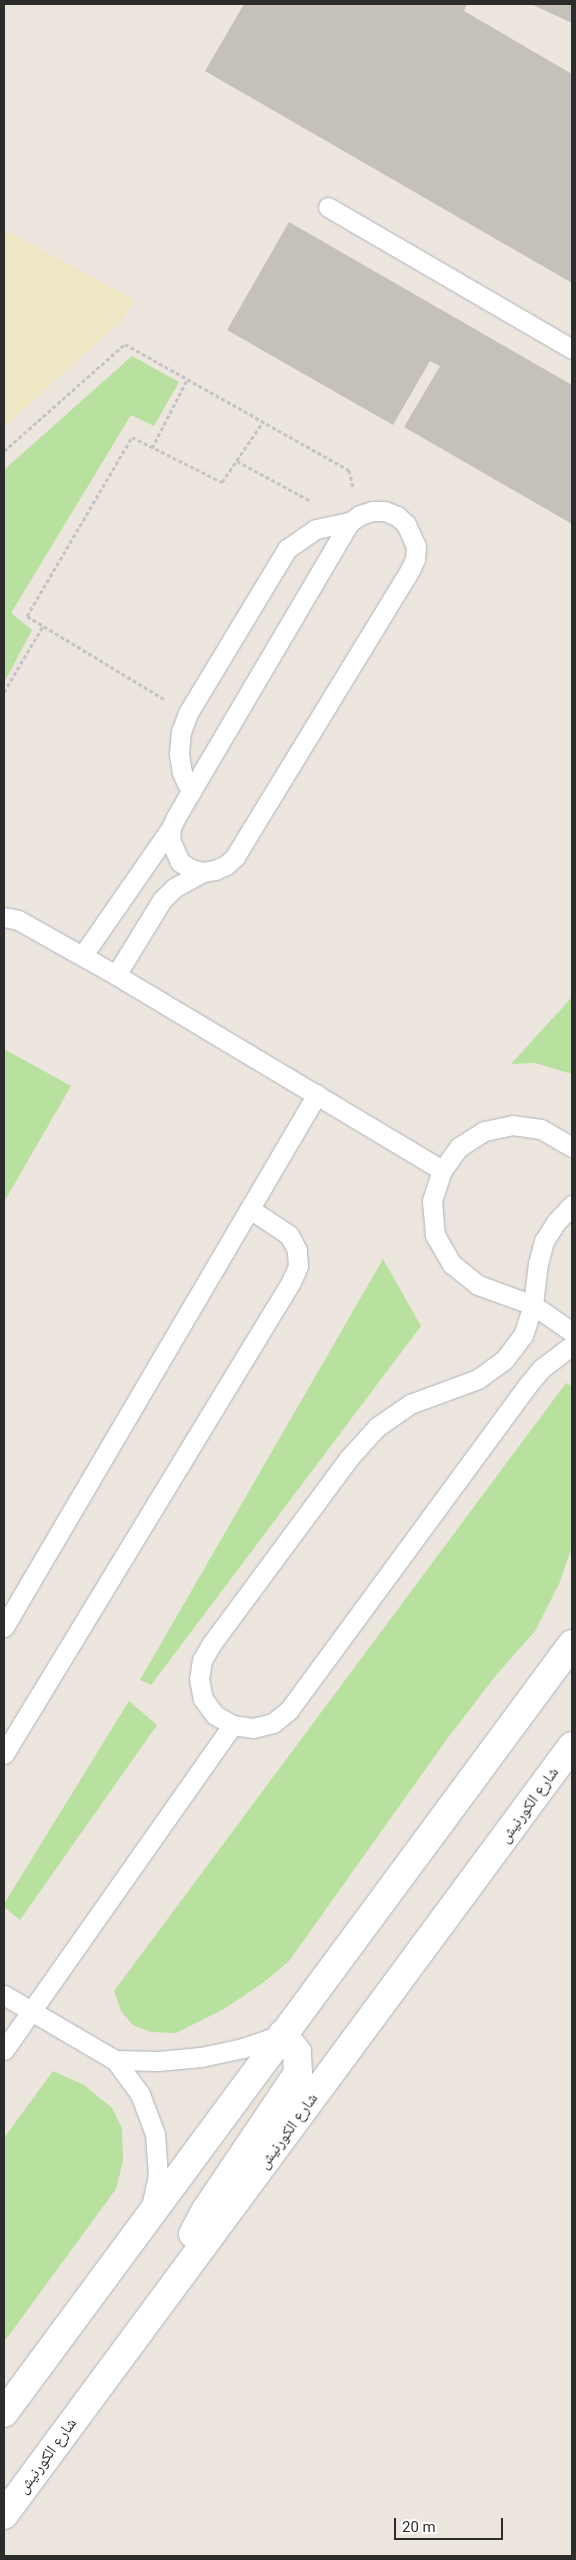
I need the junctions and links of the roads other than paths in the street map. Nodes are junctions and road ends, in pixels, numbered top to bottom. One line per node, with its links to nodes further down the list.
1 (328, 207): 2 (lane)
2 (572, 349)
3 (355, 519): 4 (lane); 4 (lane); 6 (lane)
4 (191, 792): 5 (lane)
5 (171, 828): 6 (lane); 8 (lane)
6 (203, 872): 9 (lane)
7 (4, 917): 8 (lane)
8 (83, 955): 9 (lane)
9 (116, 975): 10 (lane)
10 (317, 1094): 12 (lane); 14 (lane)
11 (572, 1147): 12 (lane)
12 (442, 1170): 15 (lane)
13 (572, 1205): 15 (lane)
14 (250, 1209): 18 (lane); 22 (lane)
15 (533, 1305): 16 (lane); 20 (lane)
16 (572, 1332)
17 (572, 1345): 20 (lane)
18 (4, 1627)
19 (572, 1644): 25 (main road)
20 (232, 1725): 24 (lane)
21 (572, 1746): 29 (main road, شارع الكورنيش)
22 (4, 1754)
23 (4, 1994): 24 (lane)
24 (31, 2011): 26 (lane); 27 (lane)
25 (283, 2034): 27 (lane); 28 (main road); 29 (main road)
26 (4, 2050)
27 (115, 2060): 28 (lane)
28 (148, 2217): 30 (main road)
29 (173, 2287): 31 (main road, شارع الكورنيش)
30 (4, 2413)
31 (4, 2515)

